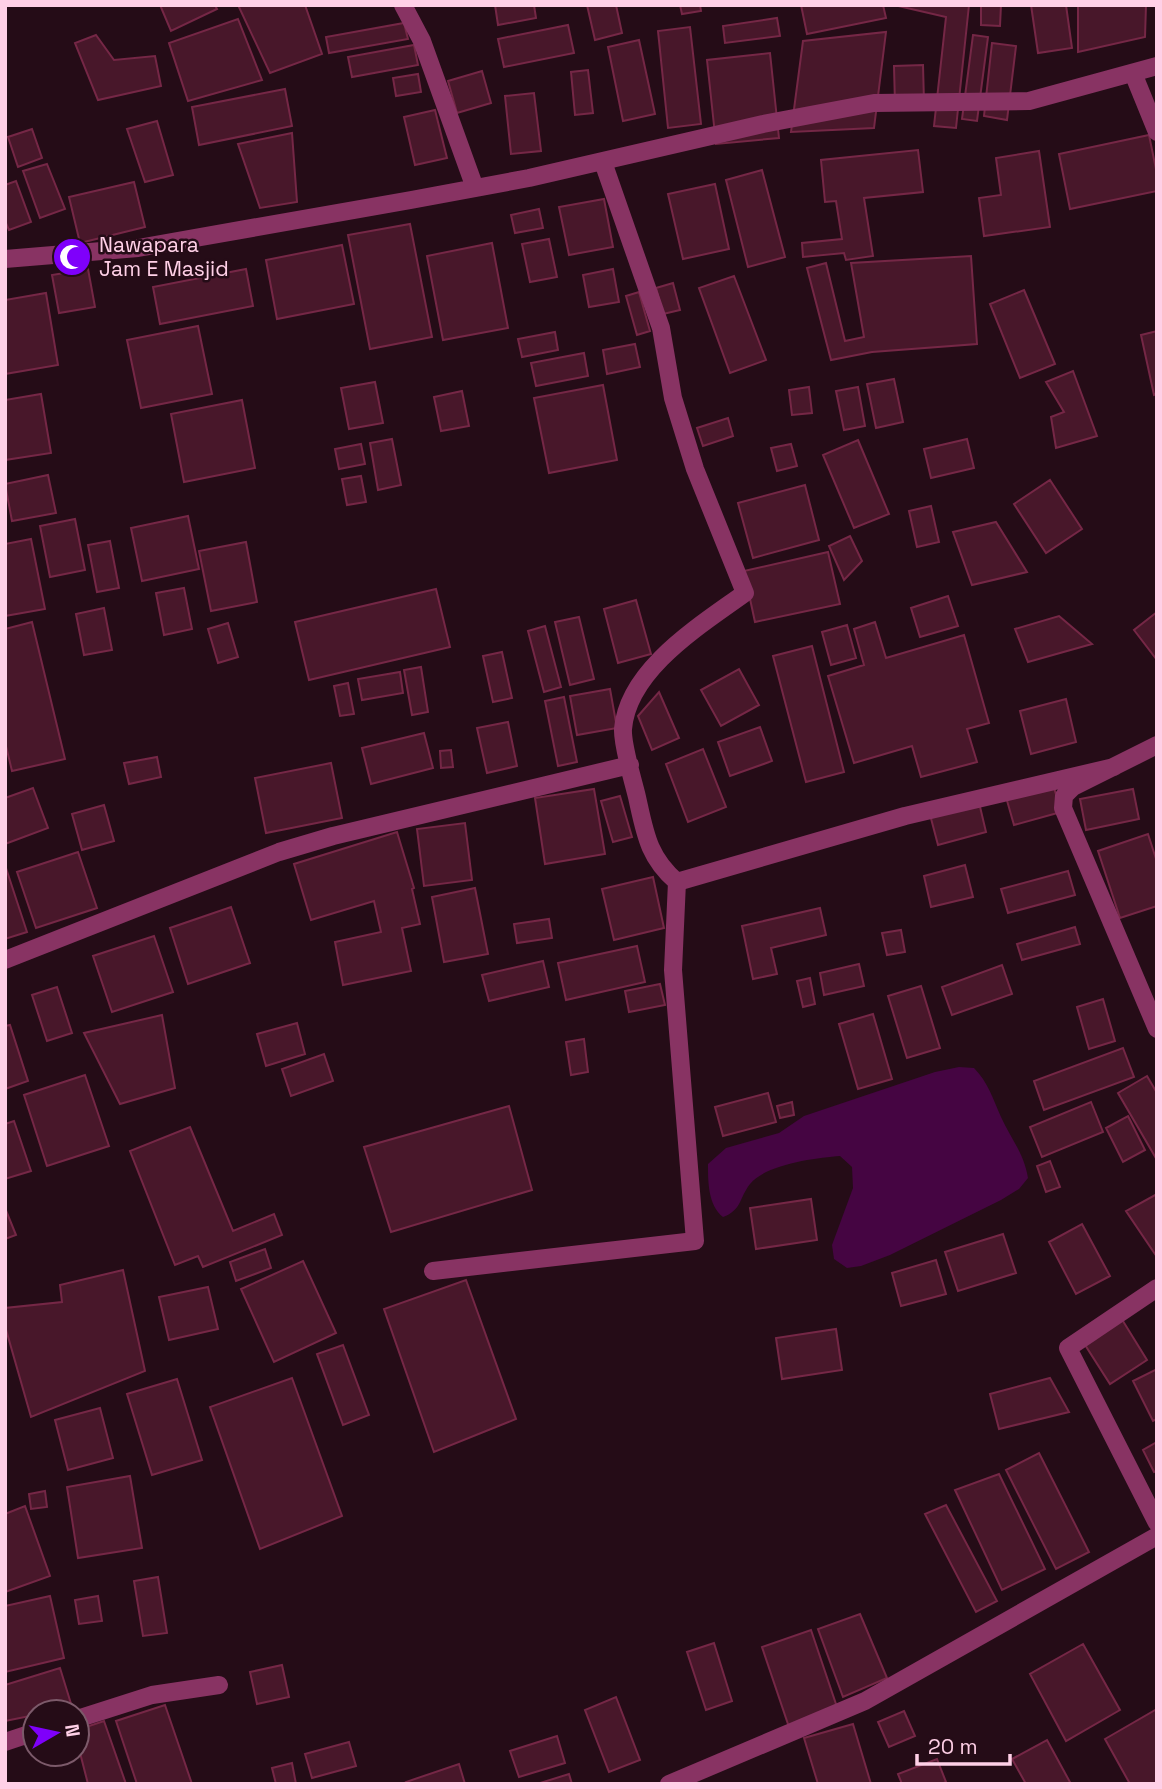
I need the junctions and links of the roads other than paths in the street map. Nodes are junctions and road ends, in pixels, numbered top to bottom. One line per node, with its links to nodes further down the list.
1 (403, 5): 6 (street)
2 (1157, 66): 3 (street)
3 (1133, 73): 4 (street); 5 (street)
4 (1157, 132)
5 (603, 162): 6 (street); 9 (street)
6 (474, 188): 7 (street)
7 (5, 259)
8 (1157, 745): 10 (street)
9 (630, 765): 11 (street); 12 (street)
10 (1114, 767): 11 (street); 13 (street)
11 (677, 882): 14 (street)
12 (5, 960)
13 (1157, 1029)
14 (433, 1271)
15 (1157, 1288): 16 (street)
16 (1157, 1523)
17 (1157, 1536): 20 (street)
18 (219, 1685): 19 (street)
19 (91, 1715)
20 (669, 1784)

